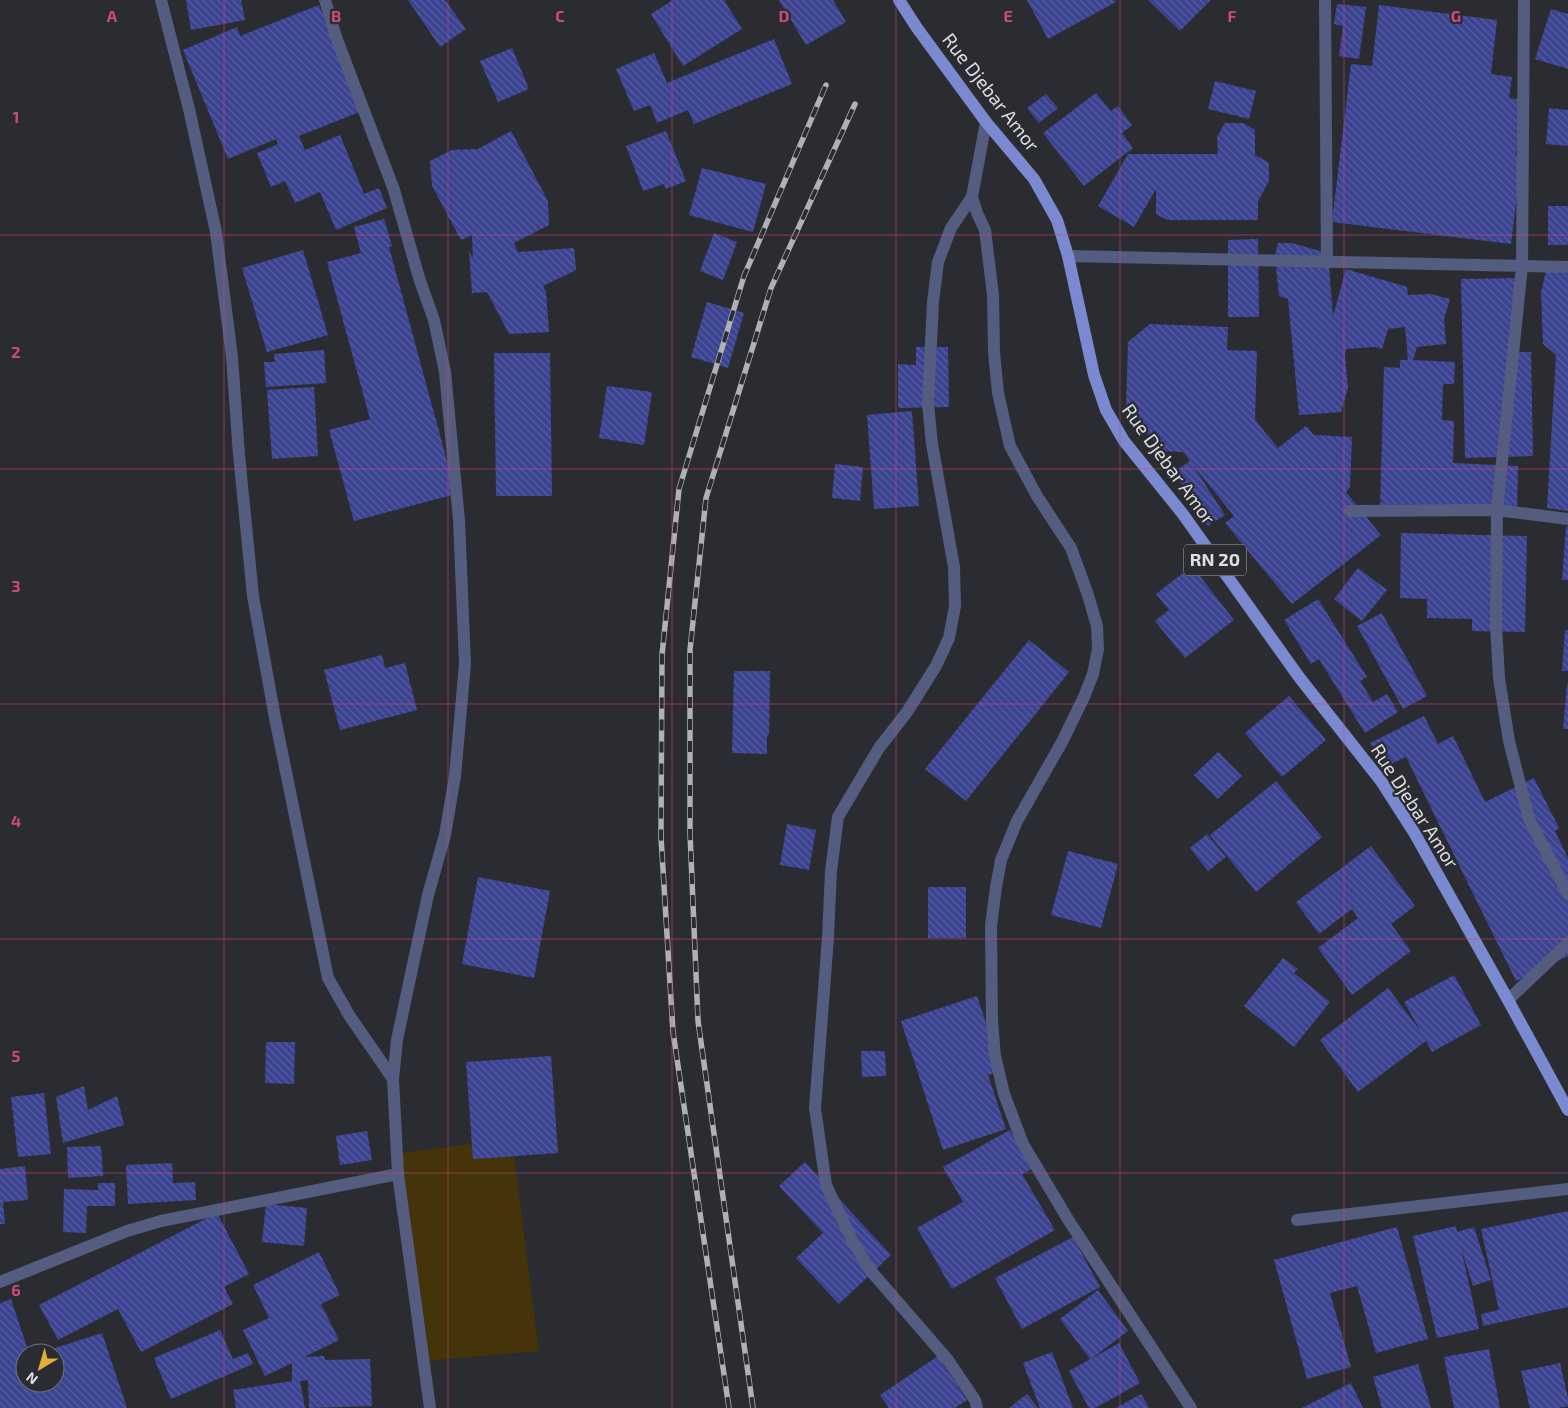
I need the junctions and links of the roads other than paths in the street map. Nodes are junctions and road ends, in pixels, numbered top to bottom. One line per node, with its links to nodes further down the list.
1 (161, 0): 18 (street)
2 (325, 0): 18 (street)
3 (899, 0): 6 (main road, Rue Djebar Amor / RN 20)
4 (1325, 0): 9 (street)
5 (1524, 0): 10 (street)
6 (986, 122): 7 (street); 8 (main road, Rue Djebar Amor / RN 20)
7 (972, 197): 25 (street); 26 (street)
8 (1068, 256): 9 (street); 17 (main road, Rue Djebar Amor / RN 20)
9 (1327, 263): 10 (street)
10 (1522, 266): 11 (street); 12 (street)
11 (1568, 267)
12 (1497, 510): 13 (street); 14 (street); 15 (street)
13 (1350, 512)
14 (1568, 519)
15 (1568, 894)
16 (1568, 943): 17 (street)
17 (1508, 1000): 19 (main road, Rue Djebar Amor / RN 20)
18 (393, 1079): 20 (street)
19 (1568, 1110)
20 (398, 1174): 23 (street); 24 (street)
21 (1568, 1189): 22 (street)
22 (1296, 1220)
23 (0, 1282)
24 (430, 1408)
25 (977, 1408)
26 (1191, 1408)

